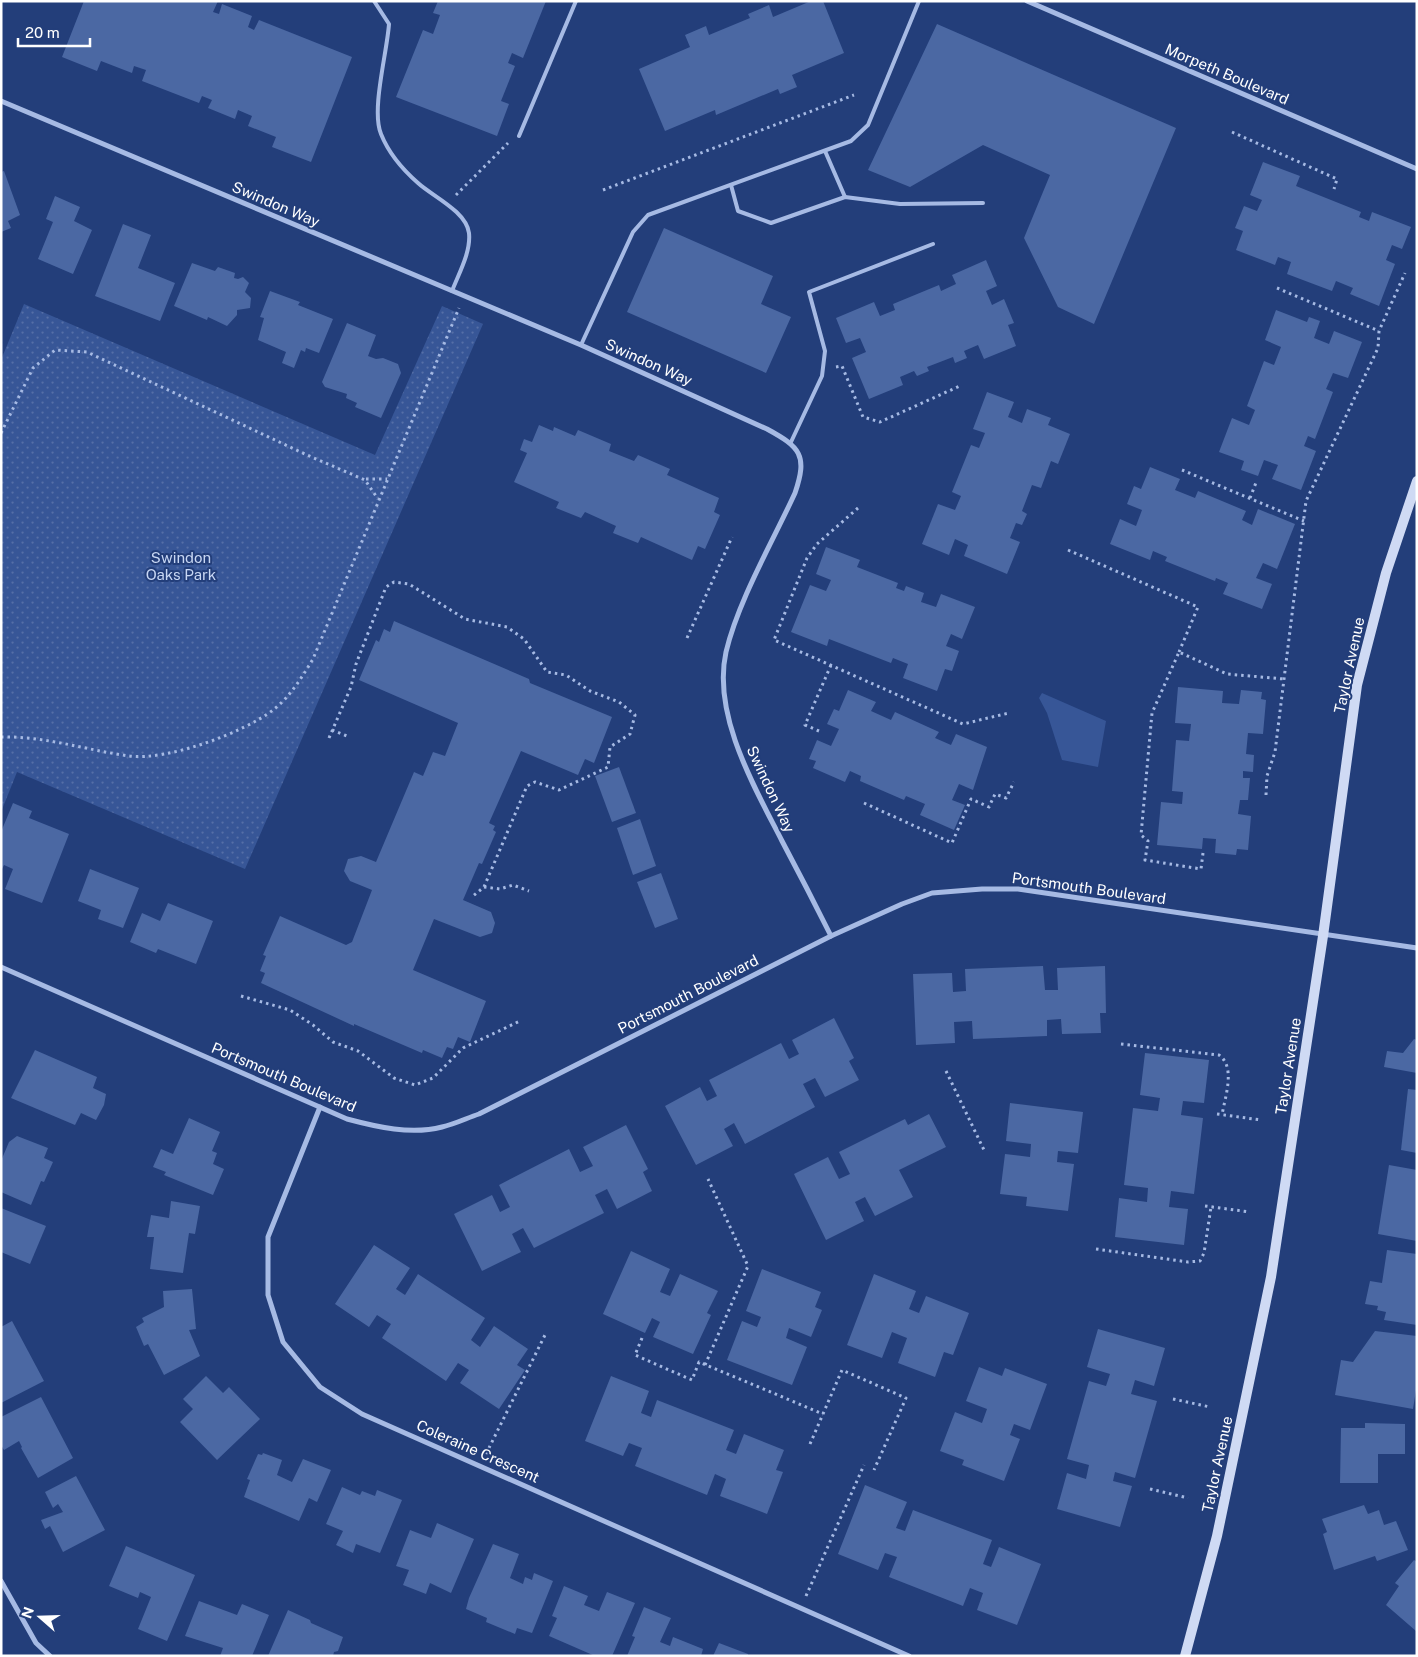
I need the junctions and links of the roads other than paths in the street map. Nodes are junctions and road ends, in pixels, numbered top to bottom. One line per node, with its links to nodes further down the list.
1 (374, 1): 13 (lane)
2 (576, 1): 6 (lane)
3 (919, 1): 7 (lane)
4 (1027, 1): 8 (street, Morpeth Boulevard)
5 (1, 101): 13 (street, Swindon Way)
6 (519, 136)
7 (825, 151): 9 (lane); 10 (lane)
8 (1417, 169)
9 (731, 185): 10 (lane); 14 (lane)
10 (845, 197): 11 (lane)
11 (982, 203)
12 (933, 244): 15 (lane)
13 (452, 291): 14 (street, Swindon Way)
14 (581, 346): 15 (street, Swindon Way)
15 (791, 442): 17 (street, Swindon Way)
16 (1417, 481): 18 (street, Taylor Avenue)
17 (831, 936): 18 (street, Portsmouth Boulevard); 21 (street, Portsmouth Boulevard)
18 (1323, 936): 19 (street, Portsmouth Boulevard); 25 (street, Taylor Avenue)
19 (1417, 948)
20 (1, 967): 21 (street, Portsmouth Boulevard)
21 (320, 1107): 24 (street, Coleraine Crescent)
22 (1, 1581): 23 (street)
23 (50, 1656)
24 (909, 1656)
25 (1185, 1656)

